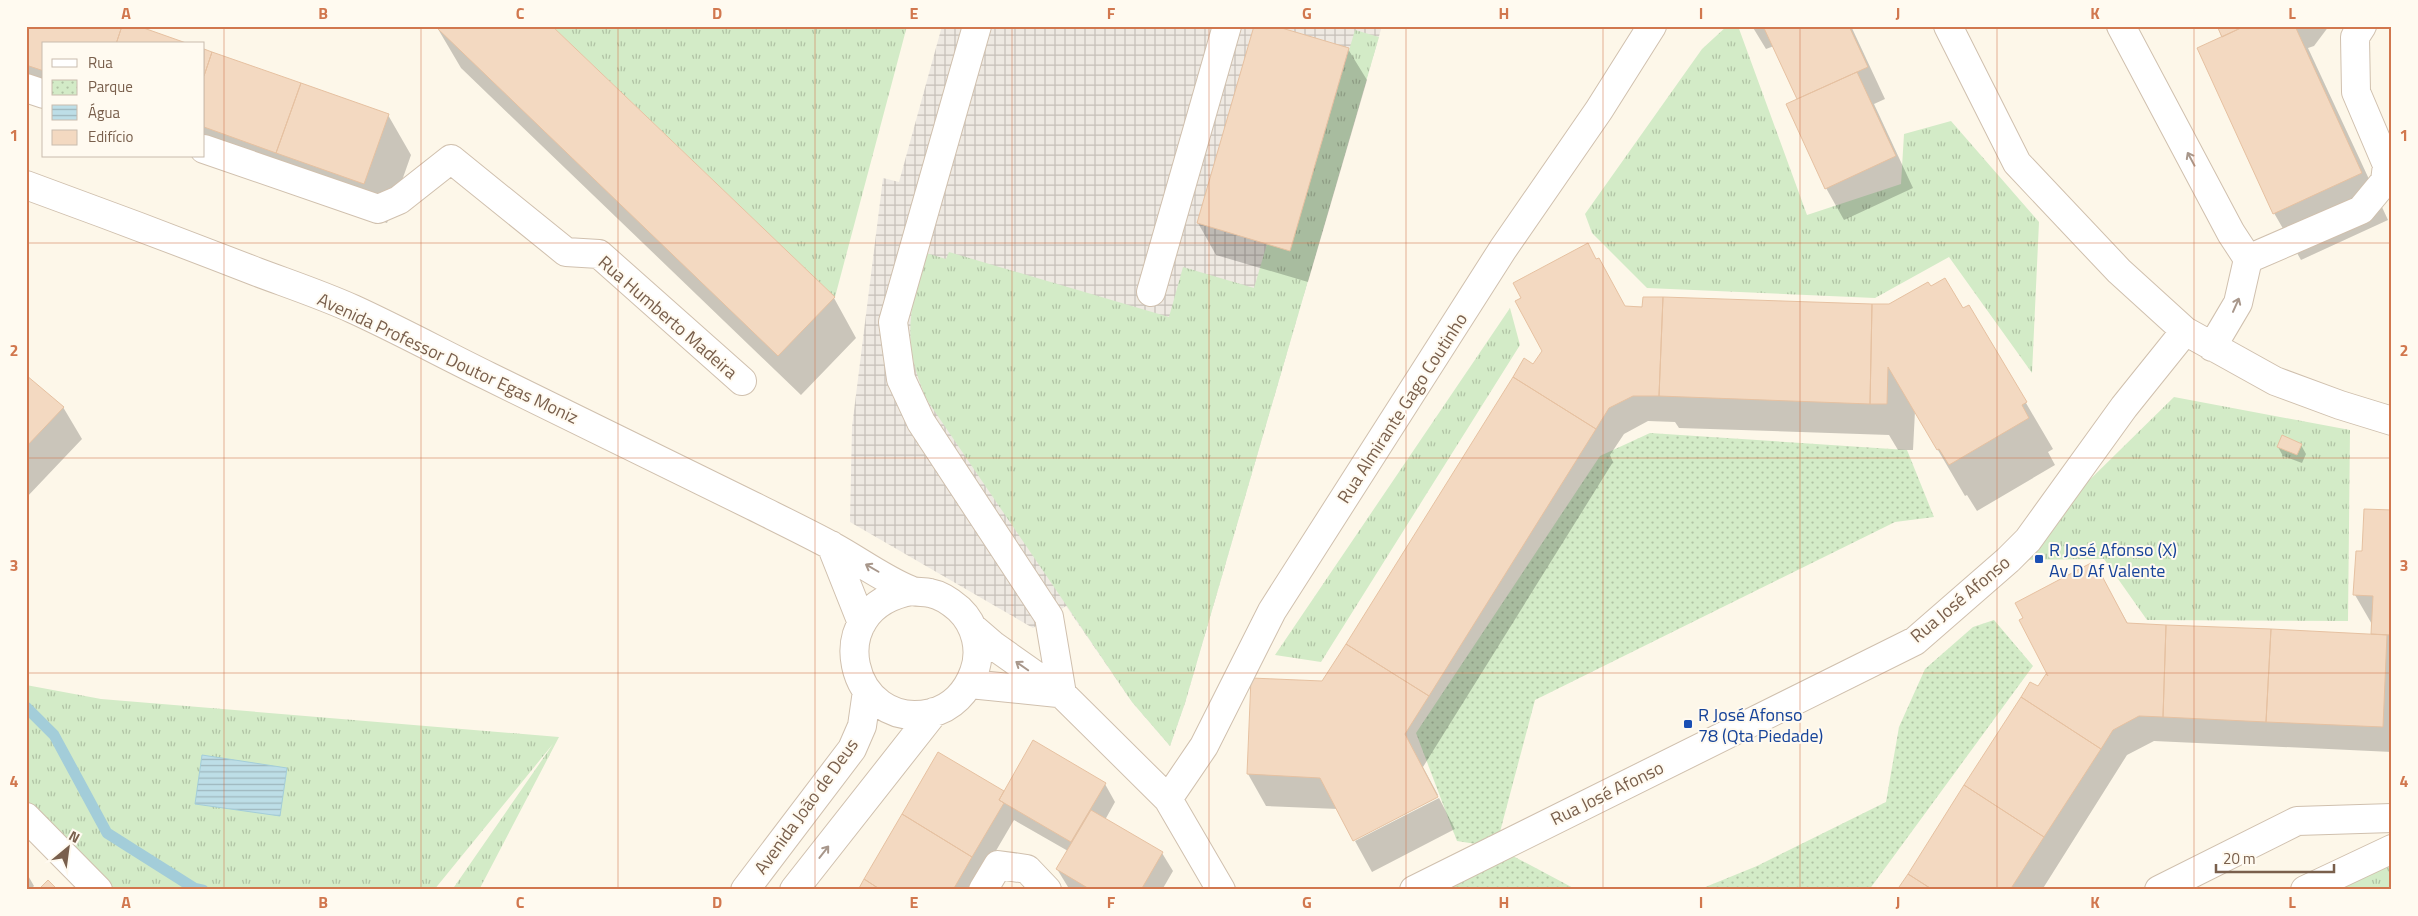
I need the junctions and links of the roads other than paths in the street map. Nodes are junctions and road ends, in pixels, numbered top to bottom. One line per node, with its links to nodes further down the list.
1 (977, 26): 23 (street)
2 (1227, 26): 12 (street)
3 (1652, 26): 25 (street, Rua Almirante Gago Coutinho)
4 (1948, 26): 13 (street)
5 (2121, 26): 11 (street, one-way to 5)
6 (2362, 26): 11 (street)
7 (26, 88): 8 (street)
8 (42, 93)
9 (205, 149): 15 (street, Rua Humberto Madeira)
10 (26, 185): 17 (street, Avenida Professor Doutor Egas Moniz)
11 (2248, 259): 14 (street, one-way to 11)
12 (1150, 292)
13 (2184, 331): 14 (street); 35 (street, Rua José Afonso)
14 (2212, 347): 16 (street)
15 (742, 381)
16 (2390, 420)
17 (831, 545): 18 (street, Avenida Professor Doutor Egas Moniz, one-way to 17); 19 (street)
18 (912, 592): 19 (street); 20 (street)
19 (862, 623): 22 (street)
20 (972, 627): 21 (street); 23 (street, one-way to 20)
21 (970, 684): 23 (street); 24 (street)
22 (867, 691): 24 (street); 30 (street, Avenida João de Deus)
23 (1062, 694): 25 (street)
24 (934, 712): 31 (street, one-way to 24)
25 (1168, 799): 34 (street)
26 (26, 817): 29 (street)
27 (2392, 818): 36 (street)
28 (2392, 849): 37 (street)
29 (98, 890)
30 (745, 890)
31 (794, 890)
32 (983, 890): 33 (street)
33 (1047, 890)
34 (1221, 890)
35 (1414, 890)
36 (2159, 890)
37 (2305, 890)

